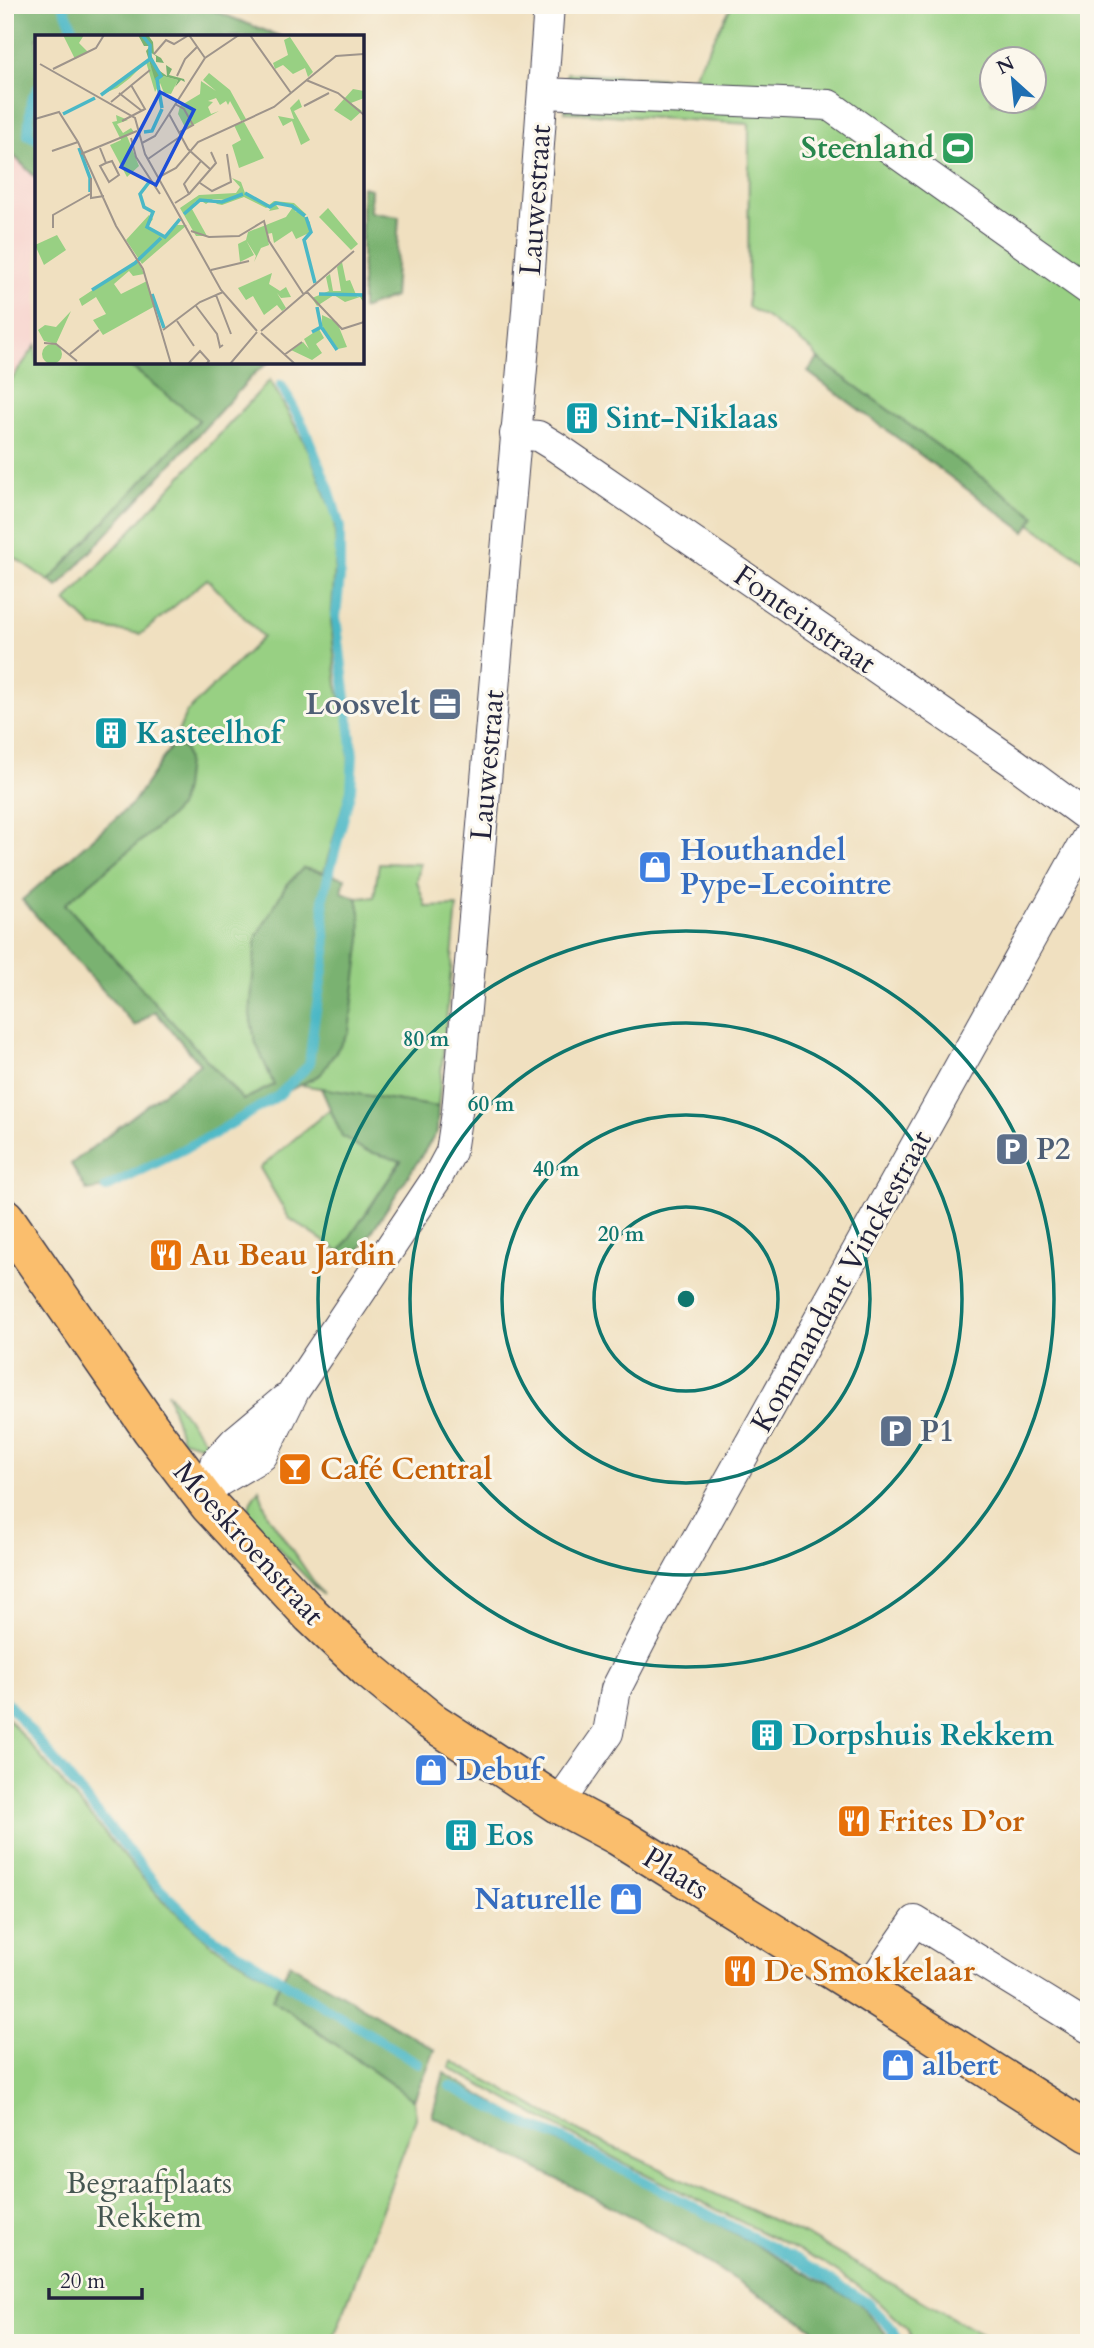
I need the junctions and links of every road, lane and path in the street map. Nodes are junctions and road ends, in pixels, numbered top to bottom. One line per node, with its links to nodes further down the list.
1 (550, 5): 2 (street, Lauwestraat)
2 (543, 93): 3 (street, Lauwestraat); 4 (street, Lauwestraat)
3 (1089, 290)
4 (515, 434): 5 (street, Fonteinstraat); 8 (street, Lauwestraat)
5 (1089, 817)
6 (1089, 834): 9 (street, Kommandant Vinckestraat)
7 (5, 1218): 8 (main road, Moeskroenstraat)
8 (211, 1495): 9 (main road, Moeskroenstraat)
9 (558, 1804): 10 (main road, Plaats)
10 (866, 1990): 11 (street); 12 (main road, Plaats)
11 (1089, 2028)
12 (1086, 2126)

